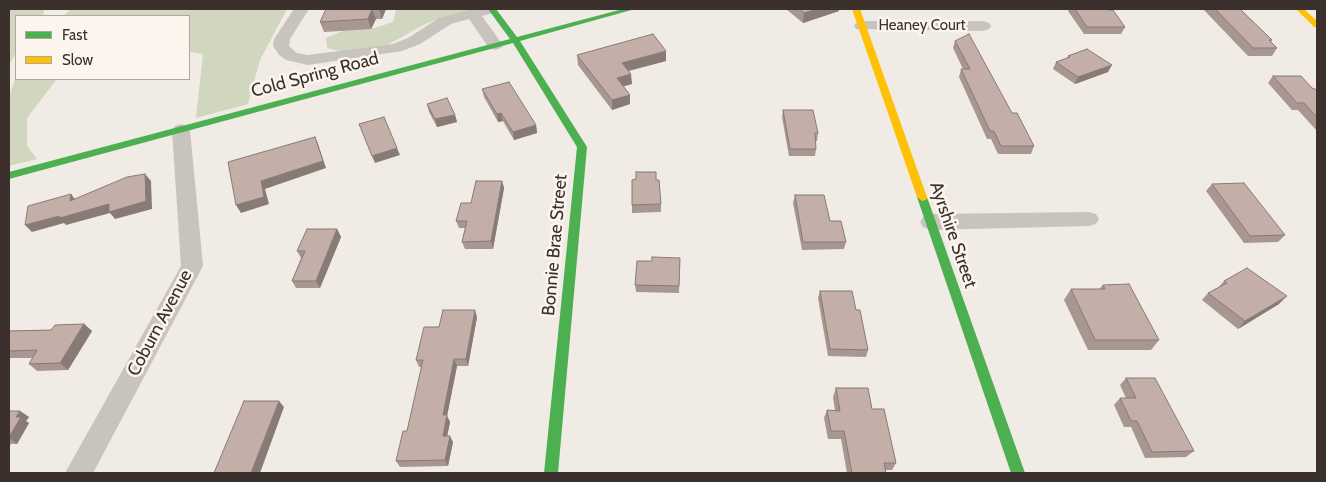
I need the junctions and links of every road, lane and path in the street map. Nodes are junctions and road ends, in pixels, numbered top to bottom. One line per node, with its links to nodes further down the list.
1 (301, 9): 6 (street)
2 (491, 9): 6 (street); 10 (street, Bonnie Brae Street)
3 (631, 9): 10 (street, Cold Spring Road)
4 (856, 9): 8 (street, Ayrshire Street)
5 (1300, 9): 7 (street)
6 (472, 13): 11 (street)
7 (1317, 25)
8 (862, 26): 9 (street, Heaney Court); 15 (street, Ayrshire Street)
9 (983, 26)
10 (515, 40): 11 (street, Cold Spring Road); 17 (street, Bonnie Brae Street)
11 (495, 45): 12 (street, Cold Spring Road)
12 (181, 130): 13 (street, Cold Spring Road); 16 (street, Coburn Avenue)
13 (9, 176)
14 (1090, 219): 15 (street)
15 (930, 222): 18 (street, Ayrshire Street)
16 (79, 473)
17 (551, 473)
18 (1018, 473)

